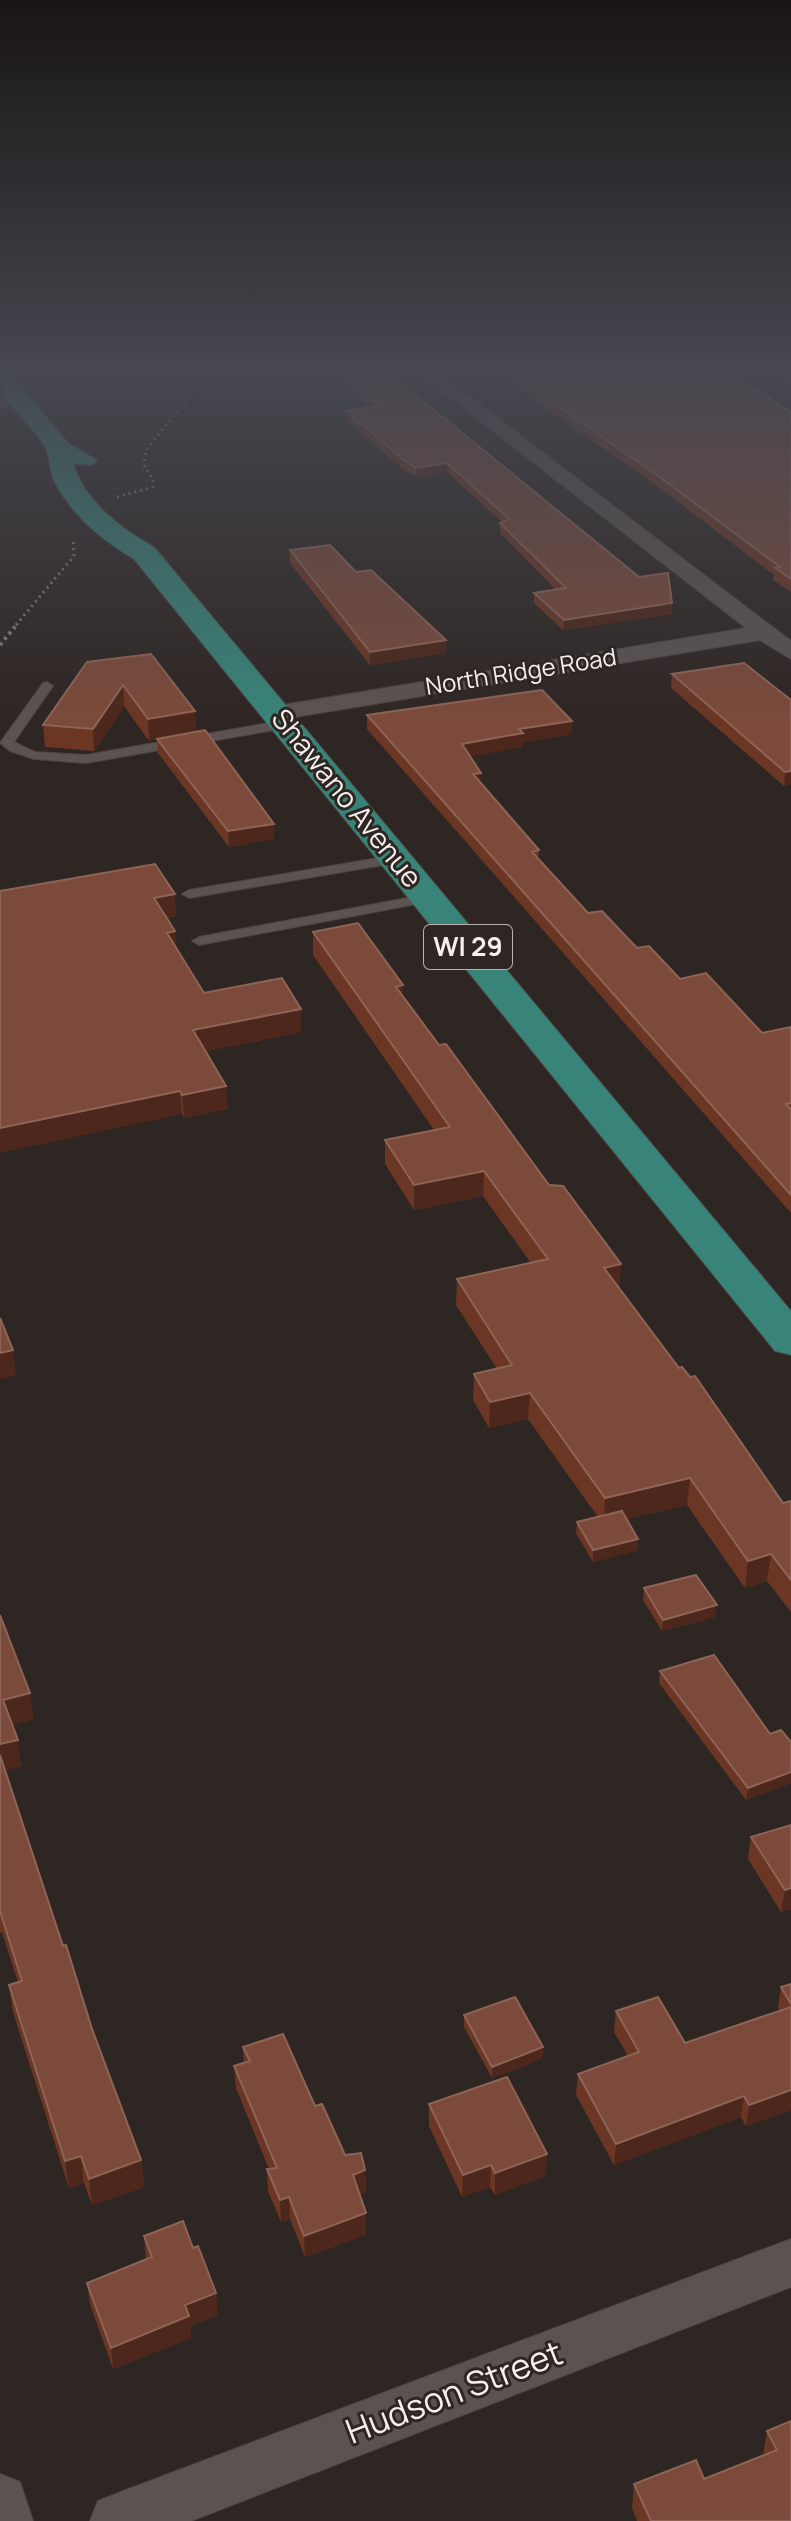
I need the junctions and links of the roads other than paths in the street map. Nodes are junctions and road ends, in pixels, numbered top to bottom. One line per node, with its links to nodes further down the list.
1 (72, 486): 6 (main road, Shawano Avenue / WI 29)
2 (574, 486): 3 (street)
3 (765, 632): 4 (street); 6 (street, North Ridge Road)
4 (791, 652)
5 (47, 686): 6 (lane)
6 (282, 718): 7 (main road, Shawano Avenue / WI 29)
7 (396, 859): 8 (lane); 9 (main road, Shawano Avenue / WI 29)
8 (189, 894)
9 (428, 898): 10 (lane); 11 (main road, Shawano Avenue / WI 29)
10 (199, 941)
11 (791, 1341)
12 (791, 2263): 15 (street, Hudson Street)
13 (0, 2502): 14 (street)
14 (5, 2521)
15 (118, 2521)

